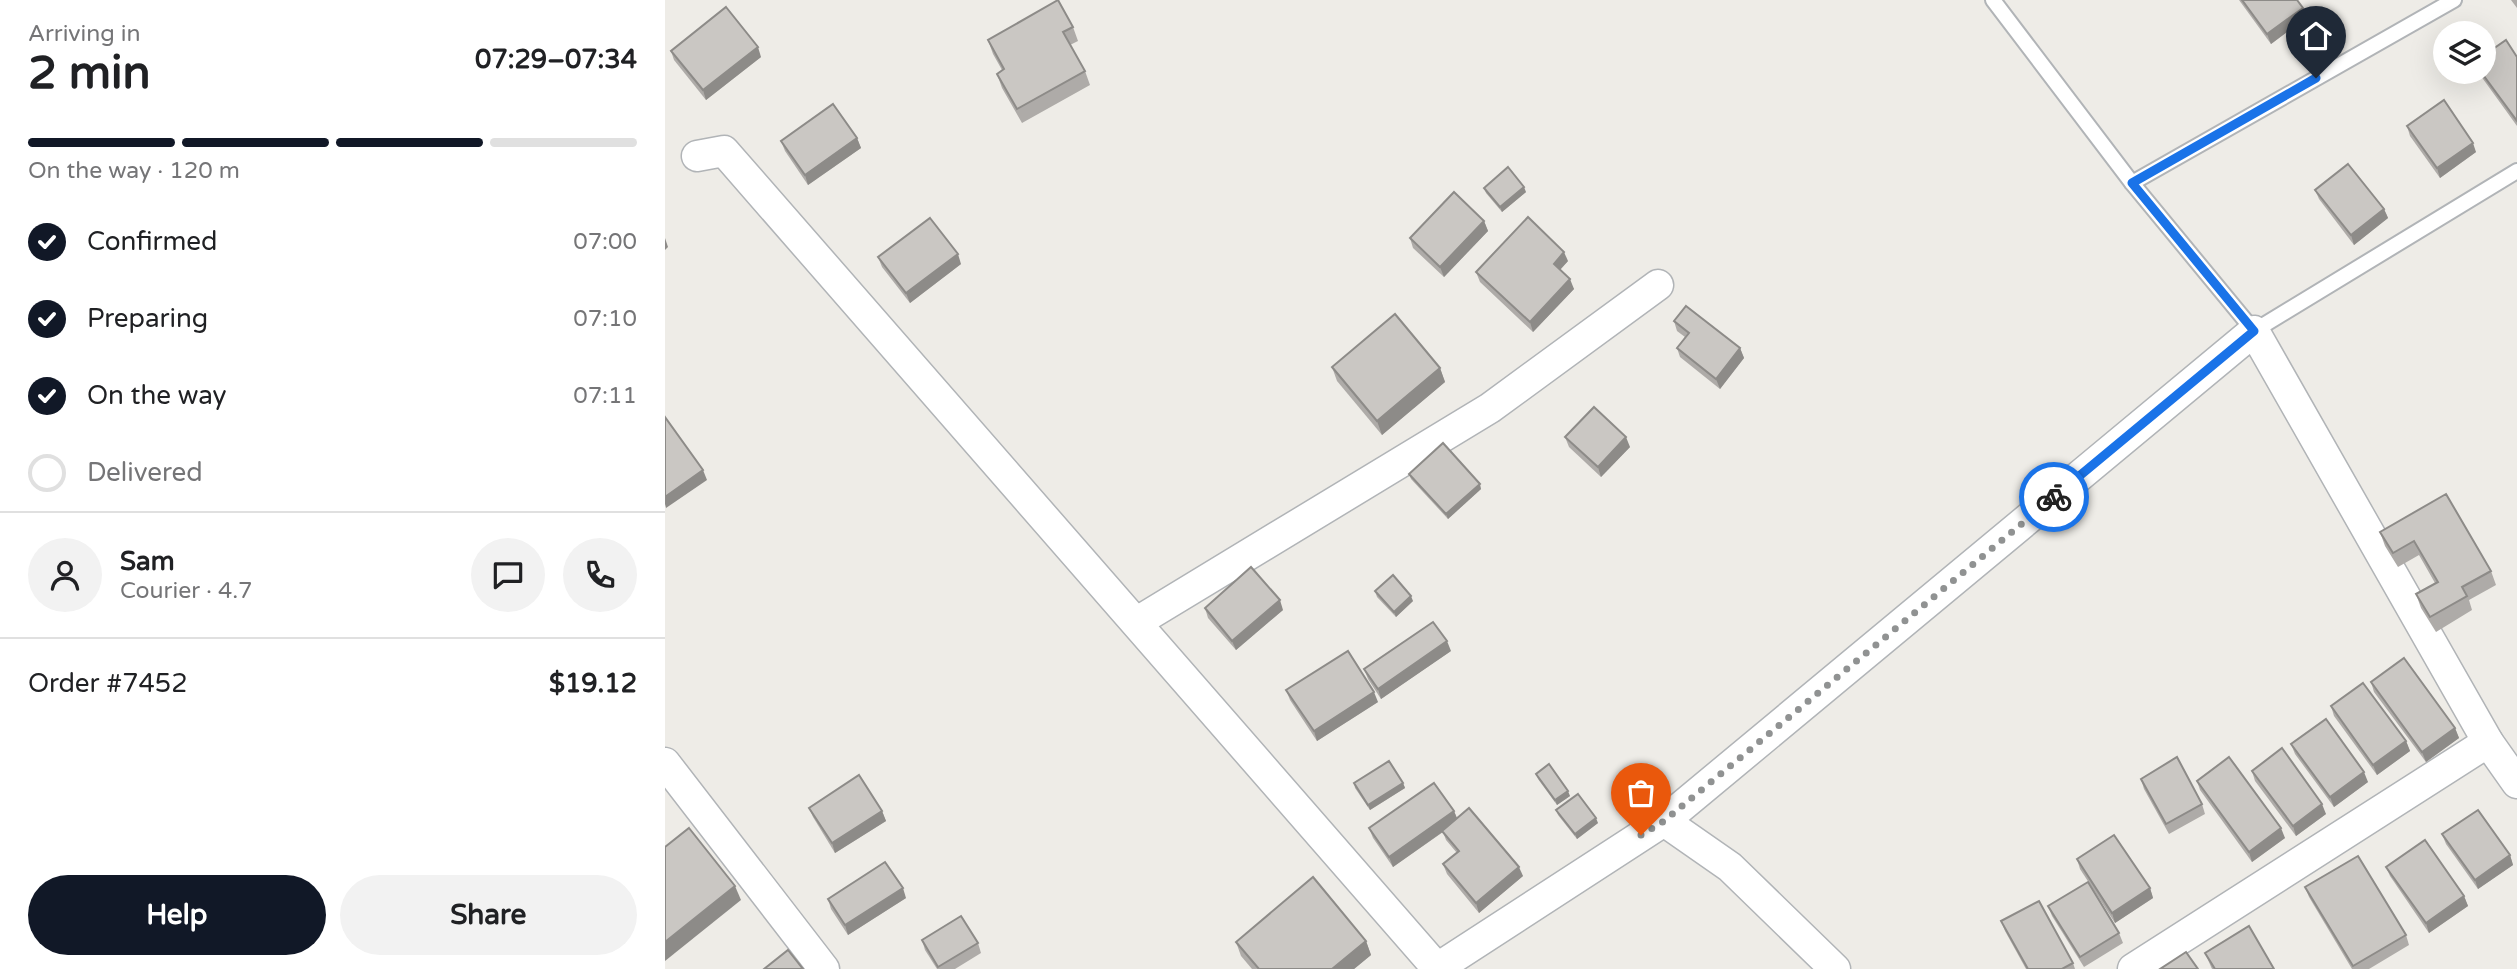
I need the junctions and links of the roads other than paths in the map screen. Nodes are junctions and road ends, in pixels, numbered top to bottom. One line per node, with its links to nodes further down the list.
1 (1993, 0): 5 (lane)
2 (2453, 0): 5 (lane)
3 (697, 156): 8 (street)
4 (2517, 171): 7 (lane)
5 (2132, 183): 7 (lane)
6 (1658, 285): 8 (street)
7 (2254, 331): 9 (street); 12 (street)
8 (1137, 622): 14 (street)
9 (2488, 743): 11 (street); 16 (street)
10 (665, 763): 13 (street)
11 (2517, 783)
12 (1664, 821): 14 (street); 15 (street)
13 (824, 969)
14 (1437, 969)
15 (1835, 969)
16 (2133, 969)

